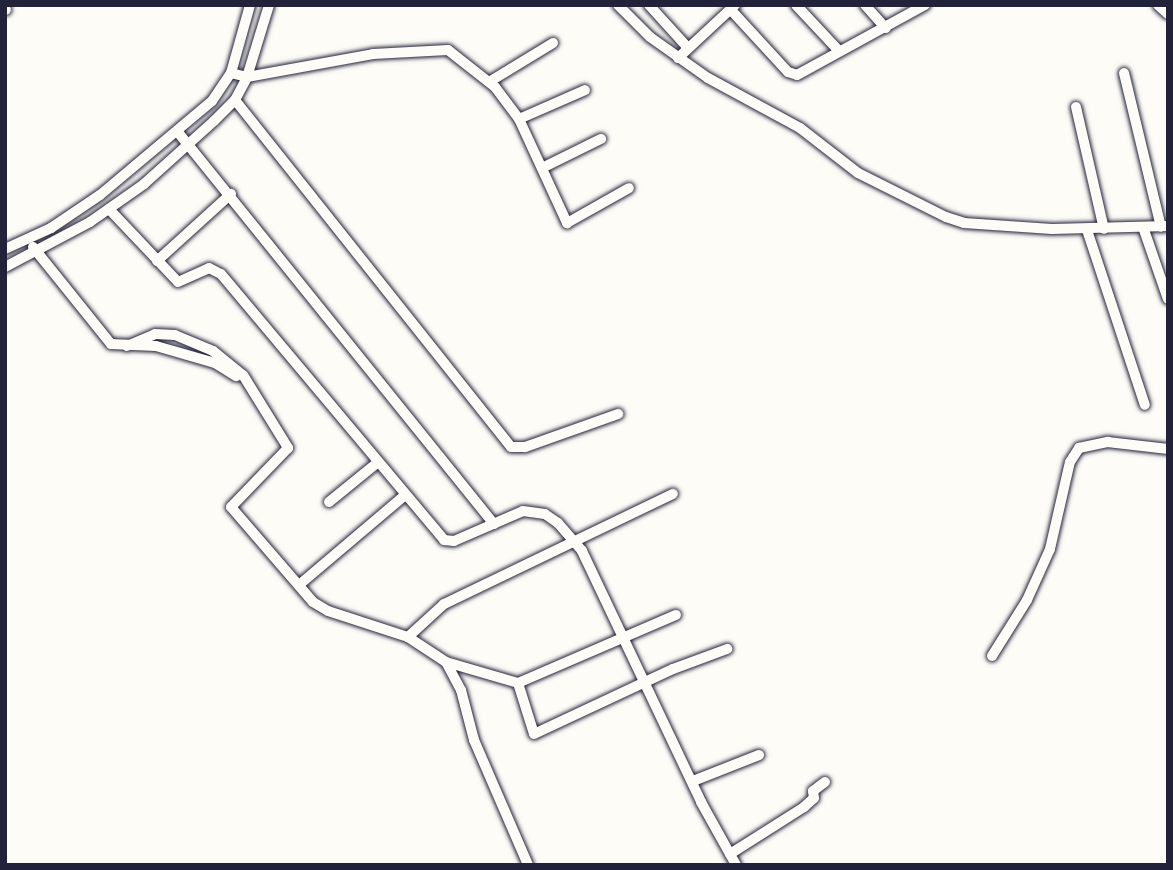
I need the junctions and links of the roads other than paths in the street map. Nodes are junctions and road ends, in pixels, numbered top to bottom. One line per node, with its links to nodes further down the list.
1 (250, 5): 16 (street)
2 (269, 5): 18 (street)
3 (618, 5): 15 (street)
4 (649, 5): 13 (street)
5 (796, 5): 14 (street)
6 (865, 5): 11 (street)
7 (925, 5): 11 (street)
8 (1158, 5): 10 (street)
9 (733, 7): 13 (street); 14 (street)
10 (1168, 14)
11 (886, 28): 14 (street)
12 (553, 43): 19 (street)
13 (688, 48): 15 (street)
14 (839, 51)
15 (678, 58): 34 (street)
16 (231, 73): 18 (street); 24 (street)
17 (1124, 73): 31 (street)
18 (247, 77): 19 (street); 21 (street)
19 (489, 82): 23 (street)
20 (584, 90): 23 (street)
21 (235, 100): 26 (street); 42 (street)
22 (1076, 107): 33 (street)
23 (519, 118): 27 (street)
24 (177, 131): 26 (street); 35 (street)
25 (601, 139): 27 (street)
26 (188, 144): 29 (street); 30 (street)
27 (542, 168): 28 (street)
28 (629, 188)
29 (231, 194): 38 (street); 48 (street)
30 (109, 209): 37 (street); 38 (street)
31 (1164, 226): 32 (street)
32 (1143, 227): 33 (street); 40 (street)
33 (1104, 229): 34 (street)
34 (1087, 230): 41 (street)
35 (27, 239): 36 (street); 37 (street)
36 (5, 249)
37 (37, 253): 39 (street); 50 (street)
38 (157, 261): 44 (street)
39 (5, 267)
40 (1168, 299)
41 (1145, 405)
42 (618, 414)
43 (1168, 449): 55 (street)
44 (377, 463): 46 (street); 47 (street)
45 (673, 494): 49 (street)
46 (405, 495): 48 (street); 50 (street)
47 (329, 502)
48 (494, 524): 49 (street)
49 (575, 543): 52 (street); 53 (street)
50 (299, 585): 52 (street)
51 (676, 615): 53 (street)
52 (408, 637): 56 (street)
53 (622, 639): 57 (street); 58 (street)
54 (727, 649): 58 (street)
55 (992, 656)
56 (446, 662): 57 (street); 63 (street)
57 (518, 683): 58 (street)
58 (645, 683): 60 (street)
59 (759, 755): 60 (street)
60 (693, 781): 62 (street)
61 (825, 782): 62 (street)
62 (730, 854): 64 (street)
63 (528, 865)
64 (736, 865)

